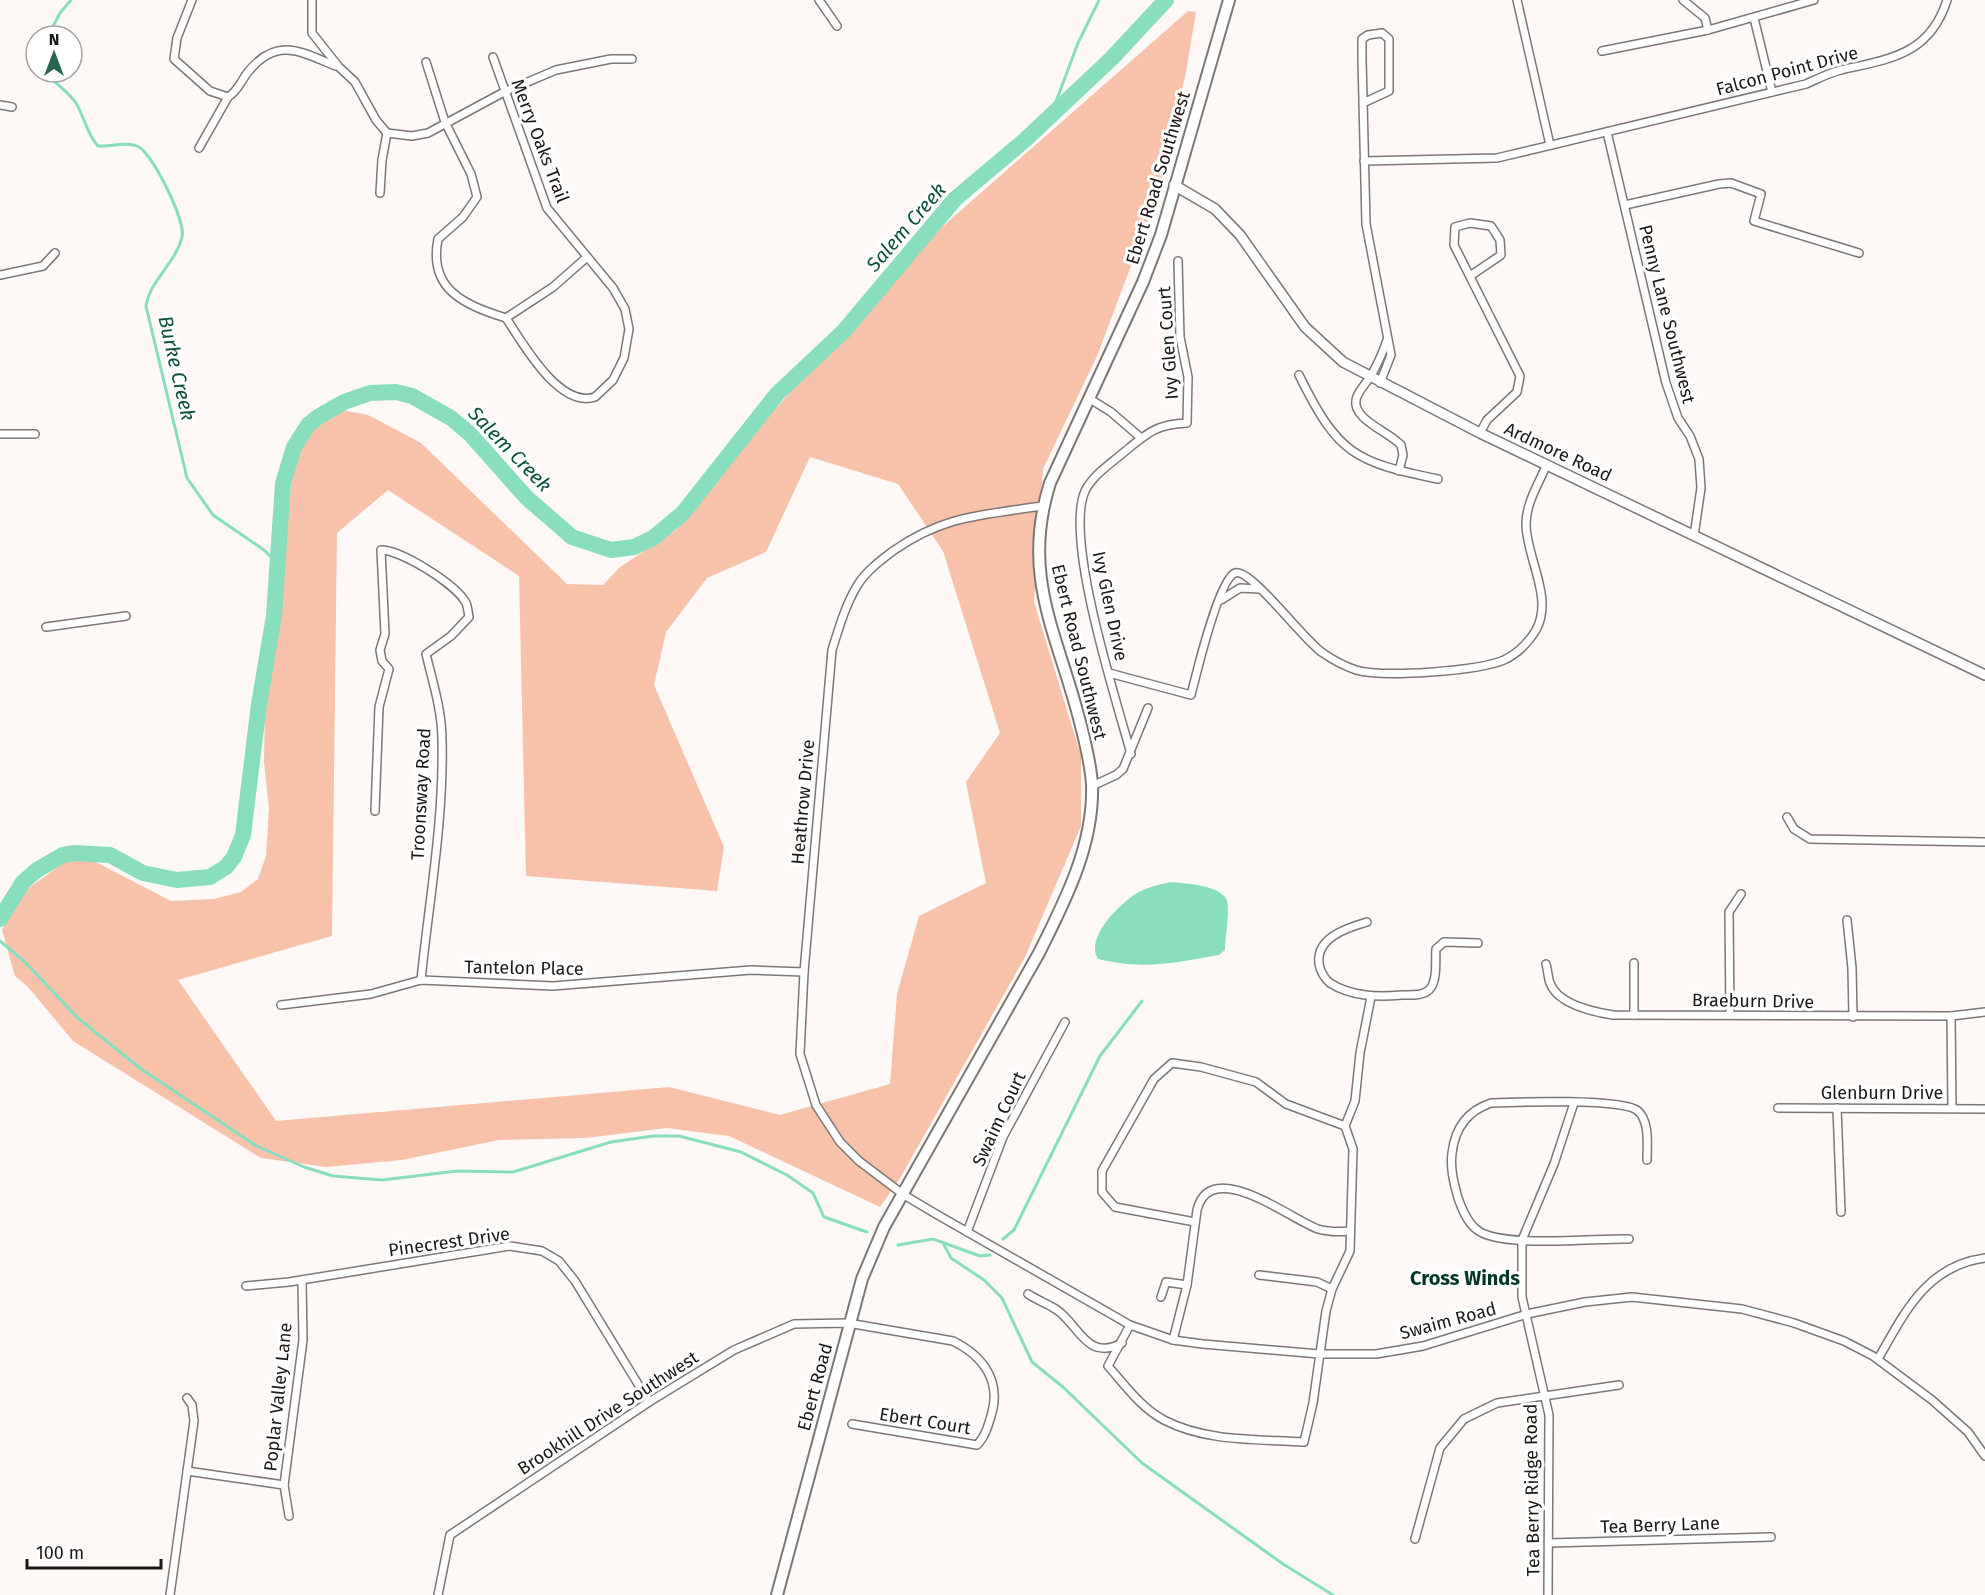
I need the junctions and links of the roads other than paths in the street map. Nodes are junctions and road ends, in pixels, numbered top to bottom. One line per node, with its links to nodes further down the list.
1 (192, 0): 19 (street)
2 (312, 0): 16 (street)
3 (819, 0): 10 (street)
4 (1229, 0): 29 (main road, Ebert Road Southwest)
5 (1517, 0): 26 (street)
6 (1683, 0): 11 (street)
7 (1814, 0): 9 (street)
8 (1947, 0): 18 (street, Falcon Point Drive)
9 (1754, 18): 11 (street); 18 (street)
10 (837, 26)
11 (1708, 30): 12 (street)
12 (1602, 51)
13 (493, 57): 17 (street, Merry Oaks Trail)
14 (632, 59): 17 (street)
15 (426, 62): 23 (street)
16 (339, 67): 19 (street); 25 (street)
17 (504, 92): 23 (street); 34 (street, Merry Oaks Trail)
18 (1772, 92): 24 (street, Falcon Point Drive)
19 (228, 97): 27 (street)
20 (1363, 103): 20 (street); 28 (street)
21 (0, 105): 22 (street)
22 (12, 107)
23 (445, 122): 25 (street); 38 (street)
24 (1607, 132): 26 (street, Falcon Point Drive); 31 (street, Penny Lane Southwest)
25 (387, 133): 30 (street)
26 (1550, 145): 28 (street, Falcon Point Drive)
27 (199, 148)
28 (1364, 161): 39 (street)
29 (1174, 185): 41 (street, Ardmore Road); 43 (main road, Ebert Road Southwest)
30 (380, 193)
31 (1625, 205): 33 (street); 53 (street, Penny Lane Southwest)
32 (56, 253): 36 (street)
33 (1859, 253)
34 (586, 258): 38 (street); 38 (street, Merry Oaks Trail)
35 (1178, 261): 44 (street, Ivy Glen Court)
36 (0, 275)
37 (1470, 276): 37 (street); 45 (street)
38 (506, 318)
39 (1387, 340): 41 (street); 42 (street)
40 (1299, 375): 50 (street)
41 (1370, 378): 42 (street, Ardmore Road); 50 (street)
42 (1380, 383): 45 (street, Ardmore Road)
43 (1090, 399): 48 (street); 52 (main road, Ebert Road Southwest)
44 (1187, 423): 48 (street, Ivy Glen Drive)
45 (1480, 433): 49 (street, Ardmore Road)
46 (0, 434): 47 (street)
47 (35, 434)
48 (1141, 438): 58 (street, Ivy Glen Drive)
49 (1547, 464): 53 (street, Ardmore Road); 54 (street)
50 (1399, 471): 51 (street)
51 (1438, 479)
52 (1042, 506): 62 (main road, Ebert Road Southwest); 72 (street, Heathrow Drive)
53 (1694, 536): 59 (street, Ardmore Road)
54 (1262, 590): 55 (street); 55 (street)
55 (1221, 600): 58 (street)
56 (126, 616): 57 (street)
57 (46, 627)
58 (1109, 673): 61 (street, Ivy Glen Drive)
59 (1985, 675)
60 (1148, 708): 61 (street)
61 (1131, 754): 62 (street)
62 (1092, 786): 89 (main road, Ebert Road Southwest)
63 (375, 811): 73 (street, Troonsway Road)
64 (1787, 817): 65 (street)
65 (1985, 843)
66 (1742, 894): 78 (street)
67 (1847, 920): 80 (street)
68 (1367, 922): 74 (street)
69 (1478, 943): 74 (street)
70 (1634, 963): 77 (street)
71 (1546, 964): 77 (street, Braeburn Drive)
72 (804, 972): 73 (street, Tantelon Place); 89 (street, Heathrow Drive)
73 (421, 980): 75 (street, Tantelon Place)
74 (1371, 997): 87 (street)
75 (282, 1005)
76 (1985, 1012): 79 (street, Braeburn Drive)
77 (1634, 1015): 78 (street, Braeburn Drive)
78 (1730, 1015): 80 (street, Braeburn Drive)
79 (1951, 1016): 80 (street, Braeburn Drive); 85 (street)
80 (1853, 1017)
81 (1065, 1022): 94 (street, Swaim Court)
82 (1574, 1103): 88 (street); 96 (street); 96 (street)
83 (1778, 1108): 84 (street, Glenburn Drive)
84 (1837, 1108): 85 (street, Glenburn Drive); 90 (street)
85 (1952, 1108): 86 (street, Glenburn Drive)
86 (1985, 1109)
87 (1345, 1126): 92 (street); 93 (street)
88 (1647, 1160)
89 (904, 1195): 91 (street, Heathrow Drive); 106 (main road, Ebert Road)
90 (1841, 1212)
91 (936, 1214): 94 (street, Swaim Road)
92 (1195, 1222): 93 (street); 100 (street)
93 (1350, 1231): 102 (street)
94 (967, 1232): 107 (street, Swaim Road)
95 (1629, 1239): 96 (street)
96 (1522, 1240): 105 (street, Tea Berry Ridge Road)
97 (1985, 1258): 111 (street)
98 (1259, 1275): 102 (street)
99 (302, 1281): 101 (street, Pinecrest Drive); 115 (street, Pinecrest Drive); 119 (street, Poplar Valley Lane)
100 (1187, 1285): 104 (street); 108 (street)
101 (246, 1286)
102 (1332, 1289): 110 (street)
103 (1028, 1294): 109 (street)
104 (1161, 1297)
105 (1527, 1314): 110 (street, Swaim Road); 111 (street, Swaim Road); 113 (street, Tea Berry Ridge Road)
106 (848, 1323): 115 (street, Brookhill Drive Southwest); 116 (street, Ebert Court); 126 (main road, Ebert Road)
107 (1130, 1325): 108 (street, Swaim Road); 109 (street)
108 (1173, 1340): 110 (street, Swaim Road)
109 (1122, 1343): 110 (street)
110 (1319, 1354)
111 (1878, 1359): 117 (street, Swaim Road)
112 (1619, 1385): 113 (street)
113 (1545, 1396): 122 (street); 123 (street, Tea Berry Ridge Road)
114 (187, 1398): 118 (street)
115 (650, 1402): 125 (street, Brookhill Drive Southwest)
116 (852, 1425)
117 (1985, 1456)
118 (187, 1471): 119 (street); 124 (street)
119 (284, 1485): 120 (street, Poplar Valley Lane)
120 (289, 1516)
121 (1771, 1538): 123 (street, Tea Berry Lane)
122 (1415, 1539)
123 (1549, 1543): 127 (street, Tea Berry Ridge Road)
124 (170, 1595)
125 (438, 1595)
126 (777, 1595)
127 (1548, 1595)

